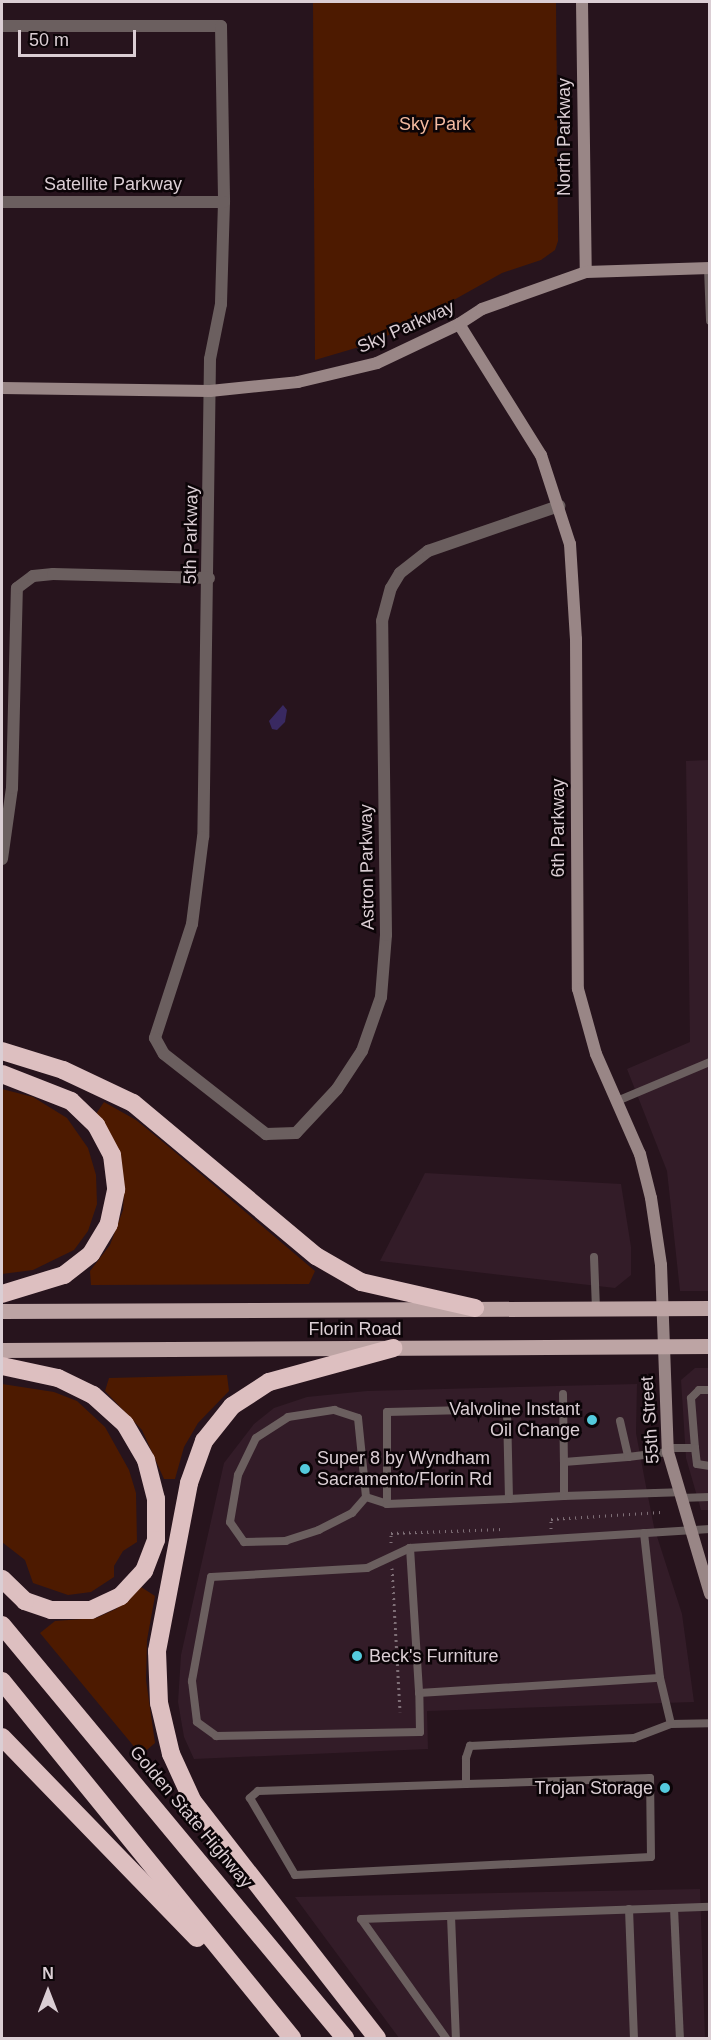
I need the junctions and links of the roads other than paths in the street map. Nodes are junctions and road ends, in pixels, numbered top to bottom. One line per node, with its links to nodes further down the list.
1 (582, 2): 6 (street, North Parkway)
2 (2, 26): 4 (street, 5th Parkway)
3 (2, 202): 4 (street, Satellite Parkway)
4 (225, 202): 10 (street, 5th Parkway)
5 (709, 268): 6 (street, Sky Parkway); 7 (lane)
6 (586, 272): 8 (street, Sky Parkway)
7 (710, 321)
8 (459, 324): 10 (street, Sky Parkway); 11 (street, 6th Parkway)
9 (2, 388): 10 (street, Sky Parkway)
10 (210, 391): 12 (street, 5th Parkway)
11 (560, 506): 14 (street, Astron Parkway); 18 (street, 6th Parkway)
12 (208, 578): 13 (street); 14 (street, 5th Parkway)
13 (2, 859)
14 (155, 1038)
15 (2, 1051): 21 (highway)
16 (710, 1062): 18 (lane)
17 (2, 1074): 20 (highway)
18 (617, 1101): 23 (street, 6th Parkway)
19 (594, 1257): 22 (lane)
20 (2, 1294)
21 (475, 1308): 22 (main road, Florin Road); 25 (main road, Florin Road)
22 (596, 1308): 23 (main road, Florin Road)
23 (663, 1308): 24 (main road, Florin Road); 26 (street, 6th Parkway)
24 (710, 1308)
25 (2, 1311)
26 (663, 1346): 27 (main road, Florin Road); 28 (main road, Florin Road); 35 (street, 55th Street)
27 (710, 1346)
28 (393, 1348): 29 (main road, Florin Road); 66 (highway)
29 (2, 1350)
30 (2, 1366): 49 (highway)
31 (710, 1390): 34 (lane)
32 (563, 1394): 37 (lane)
33 (620, 1421): 36 (lane)
34 (695, 1448): 35 (lane); 38 (lane)
35 (668, 1450): 36 (lane); 39 (street, 55th Street)
36 (628, 1457): 37 (lane)
37 (564, 1462): 40 (lane)
38 (710, 1466)
39 (679, 1495): 40 (lane); 42 (lane); 45 (street, 55th Street)
40 (564, 1496): 43 (lane)
41 (366, 1497): 41 (lane); 44 (lane)
42 (710, 1497)
43 (509, 1499): 44 (lane); 44 (lane)
44 (387, 1504)
45 (692, 1529): 46 (lane); 47 (lane); 50 (street, 55th Street)
46 (710, 1529)
47 (644, 1533): 48 (lane); 52 (lane)
48 (410, 1548): 54 (lane); 54 (lane)
49 (2, 1579)
50 (710, 1594)
51 (2, 1625): 65 (highway, Golden State Highway)
52 (660, 1678): 54 (lane); 56 (lane)
53 (2, 1681): 63 (highway)
54 (419, 1693)
55 (710, 1723): 56 (lane)
56 (671, 1724): 58 (lane)
57 (2, 1737): 63 (highway)
58 (466, 1784): 58 (lane)
59 (710, 1907): 60 (lane)
60 (675, 1908): 61 (lane); 70 (lane)
61 (629, 1910): 62 (lane); 69 (lane)
62 (451, 1916): 67 (lane); 68 (lane)
63 (258, 1999): 64 (highway)
64 (292, 2038)
65 (345, 2038)
66 (376, 2038)
67 (446, 2038)
68 (456, 2038)
69 (634, 2038)
70 (680, 2038)

